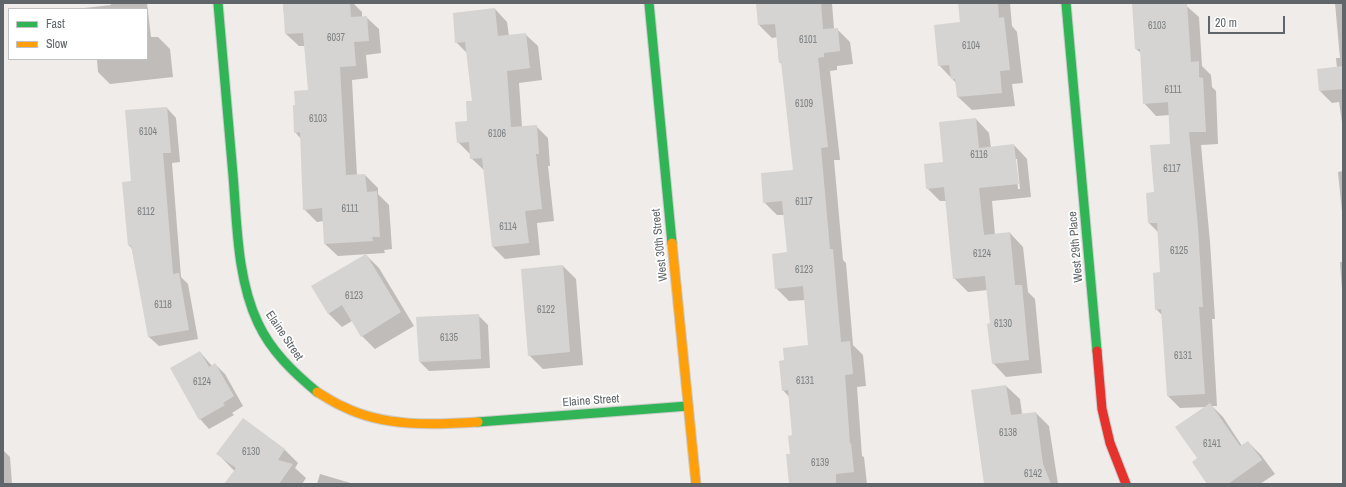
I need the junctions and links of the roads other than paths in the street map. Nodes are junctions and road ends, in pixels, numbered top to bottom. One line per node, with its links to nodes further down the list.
1 (218, 3): 4 (street, Elaine Street)
2 (649, 3): 4 (street, West 30th Street)
3 (1066, 3): 6 (street, West 29th Place)
4 (688, 406): 5 (street, West 30th Street)
5 (696, 484)
6 (1126, 484)

